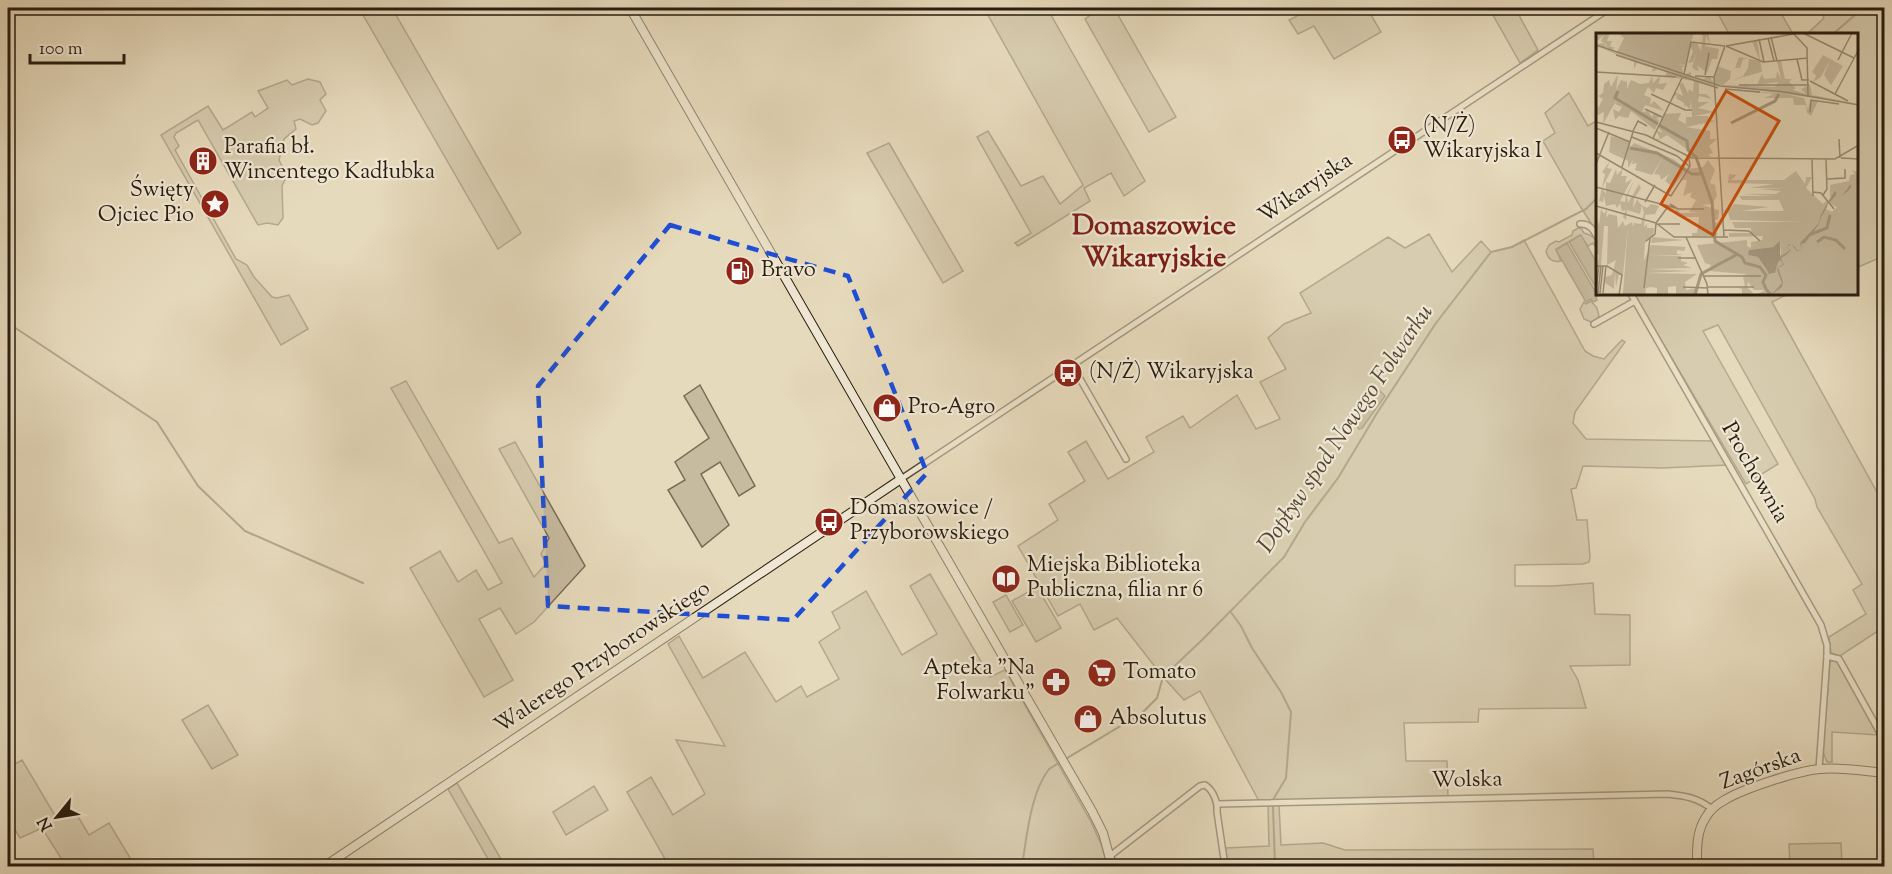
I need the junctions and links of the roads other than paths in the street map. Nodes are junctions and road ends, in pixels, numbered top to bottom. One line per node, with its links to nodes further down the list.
1 (630, 8): 10 (street)
2 (1610, 8): 8 (street, Wikaryjska)
3 (1580, 224): 4 (street)
4 (1596, 235)
5 (1632, 296): 6 (street, Prochownia)
6 (1635, 301): 7 (street); 11 (street, Prochownia)
7 (1594, 324)
8 (1072, 364): 9 (street); 10 (street, Wikaryjska)
9 (1126, 459)
10 (901, 479): 17 (street); 18 (street, Walerego Przyborowskiego)
11 (1827, 656): 12 (street); 13 (street, Prochownia)
12 (1884, 740)
13 (1819, 769): 14 (street, Zagórska); 16 (street, Zagórska)
14 (1884, 773)
15 (1218, 804): 16 (street, Wolska); 17 (street); 20 (street)
16 (1712, 810): 21 (street, Zagórska)
17 (1110, 855): 19 (street)
18 (325, 867)
19 (1112, 867)
20 (1225, 867)
21 (1697, 867)

